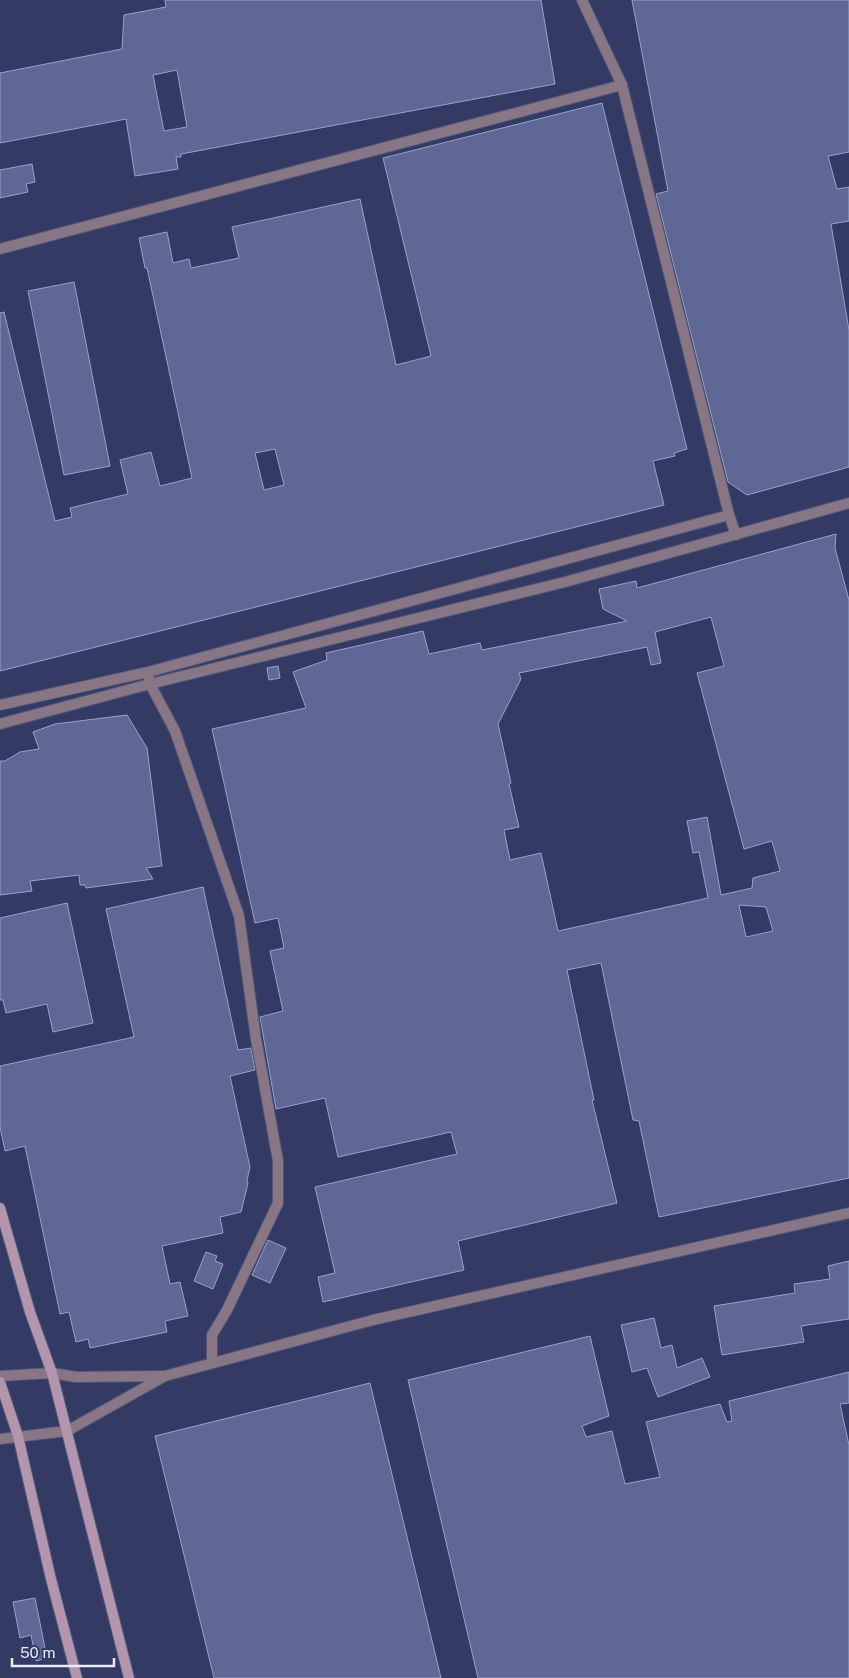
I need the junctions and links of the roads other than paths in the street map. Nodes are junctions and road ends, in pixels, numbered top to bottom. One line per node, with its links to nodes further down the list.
1 (582, 0): 2 (street)
2 (622, 85): 3 (street); 5 (street)
3 (0, 249)
4 (849, 503): 6 (street)
5 (729, 515): 6 (street); 7 (street)
6 (736, 535): 8 (street)
7 (148, 672): 8 (street); 9 (street)
8 (150, 684): 10 (street); 13 (street)
9 (0, 705)
10 (0, 724)
11 (0, 1208): 14 (street)
12 (849, 1213): 13 (street)
13 (212, 1364): 16 (street)
14 (52, 1373): 15 (street); 16 (street); 18 (street)
15 (0, 1376)
16 (165, 1376): 18 (street)
17 (0, 1382): 19 (street)
18 (67, 1431): 19 (street); 22 (street)
19 (18, 1436): 20 (street); 21 (street)
20 (0, 1439)
21 (77, 1678)
22 (129, 1678)

